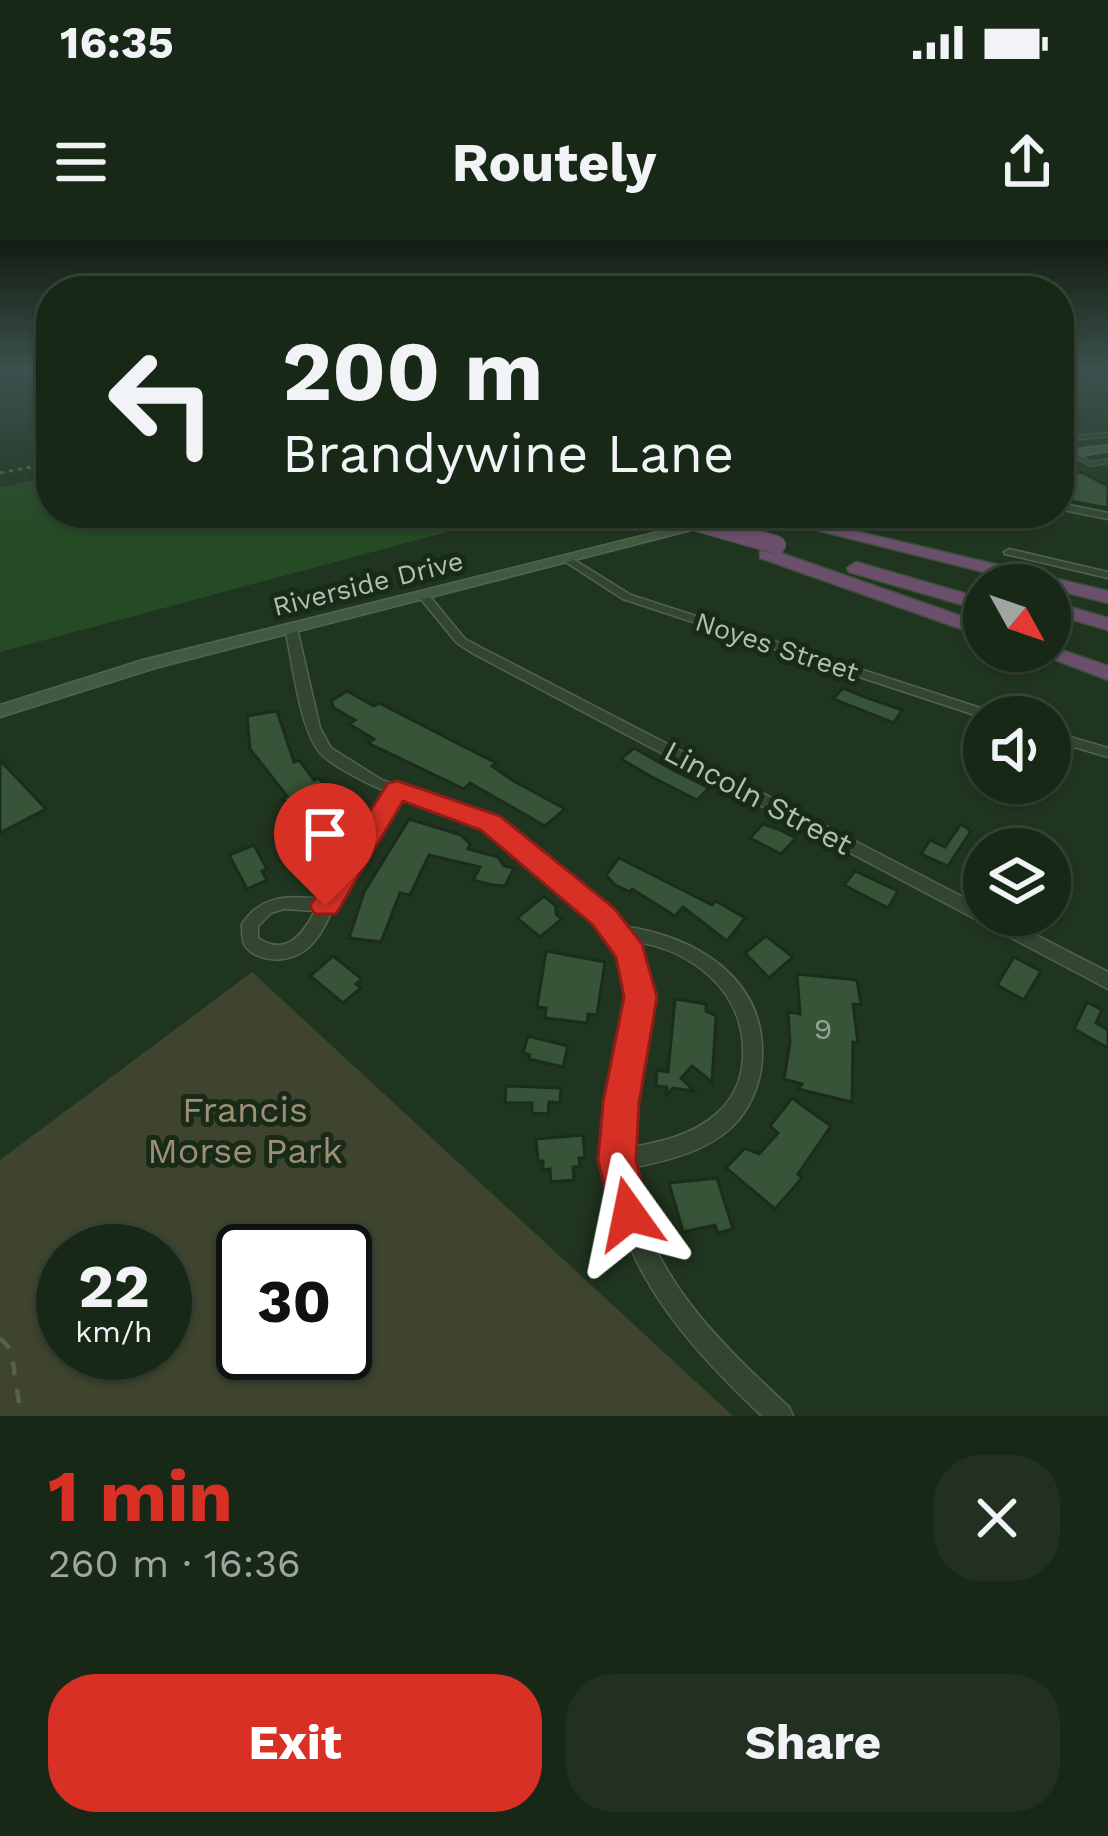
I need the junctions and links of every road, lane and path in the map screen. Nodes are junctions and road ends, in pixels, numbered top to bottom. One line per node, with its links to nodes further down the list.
1 (1105, 434): 2 (lane)
2 (1074, 437)
3 (1108, 448): 4 (main road)
4 (1074, 453)
5 (1074, 458): 6 (lane)
6 (1108, 461)
7 (36, 466): 8 (path)
8 (0, 473)
9 (1074, 509): 10 (street)
10 (1108, 516)
11 (693, 528): 17 (main road, Riverside Drive)
12 (718, 528): 15 (highway, bridge)
13 (744, 528): 15 (highway)
14 (818, 528): 21 (highway)
15 (777, 545): 19 (highway); 22 (highway); 24 (highway)
16 (1009, 552): 18 (street)
17 (568, 559): 20 (main road, Riverside Drive); 31 (street, Noyes Street)
18 (1108, 575)
19 (963, 584)
20 (424, 596): 26 (main road, Riverside Drive); 38 (street, Lincoln Street)
21 (1108, 597)
22 (963, 599)
23 (1071, 613): 25 (highway)
24 (963, 622)
25 (1108, 624)
26 (291, 628): 32 (main road, Riverside Drive); 35 (street)
27 (1071, 630): 28 (highway)
28 (1108, 641)
29 (1071, 661): 30 (highway)
30 (1108, 674)
31 (963, 707)
32 (0, 711)
33 (1071, 742): 34 (street)
34 (1108, 753)
35 (398, 790): 36 (street); 37 (street)
36 (325, 906): 36 (street)
37 (618, 932): 39 (street); 39 (street)
38 (1108, 981)
39 (617, 1160): 42 (street)
40 (0, 1338): 41 (path)
41 (21, 1416)
42 (780, 1416)

